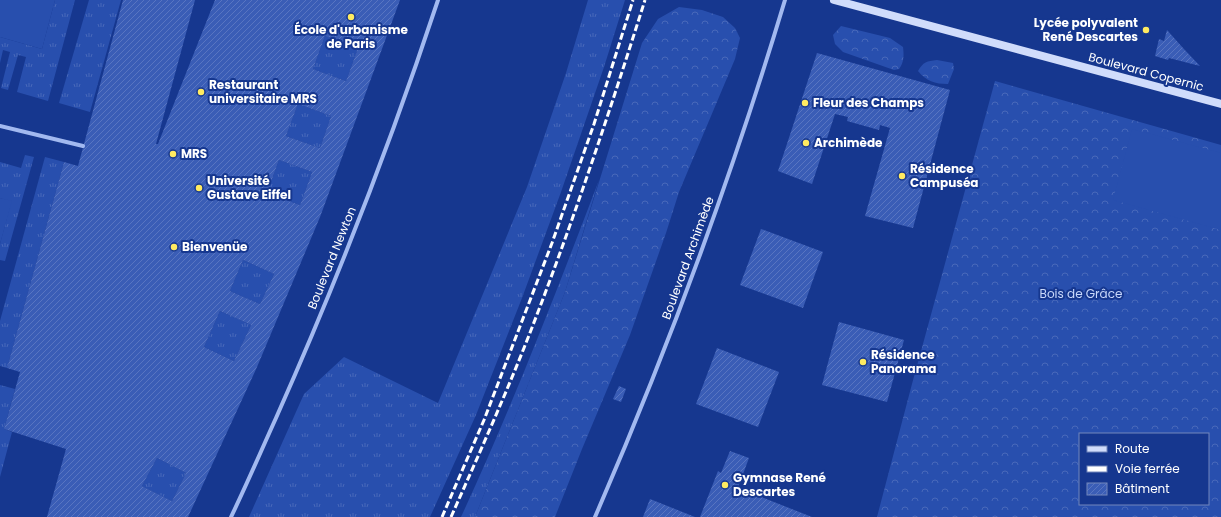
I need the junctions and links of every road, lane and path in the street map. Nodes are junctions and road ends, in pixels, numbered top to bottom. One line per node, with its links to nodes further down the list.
1 (438, 0): 7 (street, Boulevard Newton)
2 (786, 0): 8 (street, Boulevard Archimède)
3 (834, 0): 4 (street, Boulevard Copernic)
4 (1221, 104)
5 (0, 126): 6 (street)
6 (83, 146)
7 (231, 517)
8 (595, 517)

